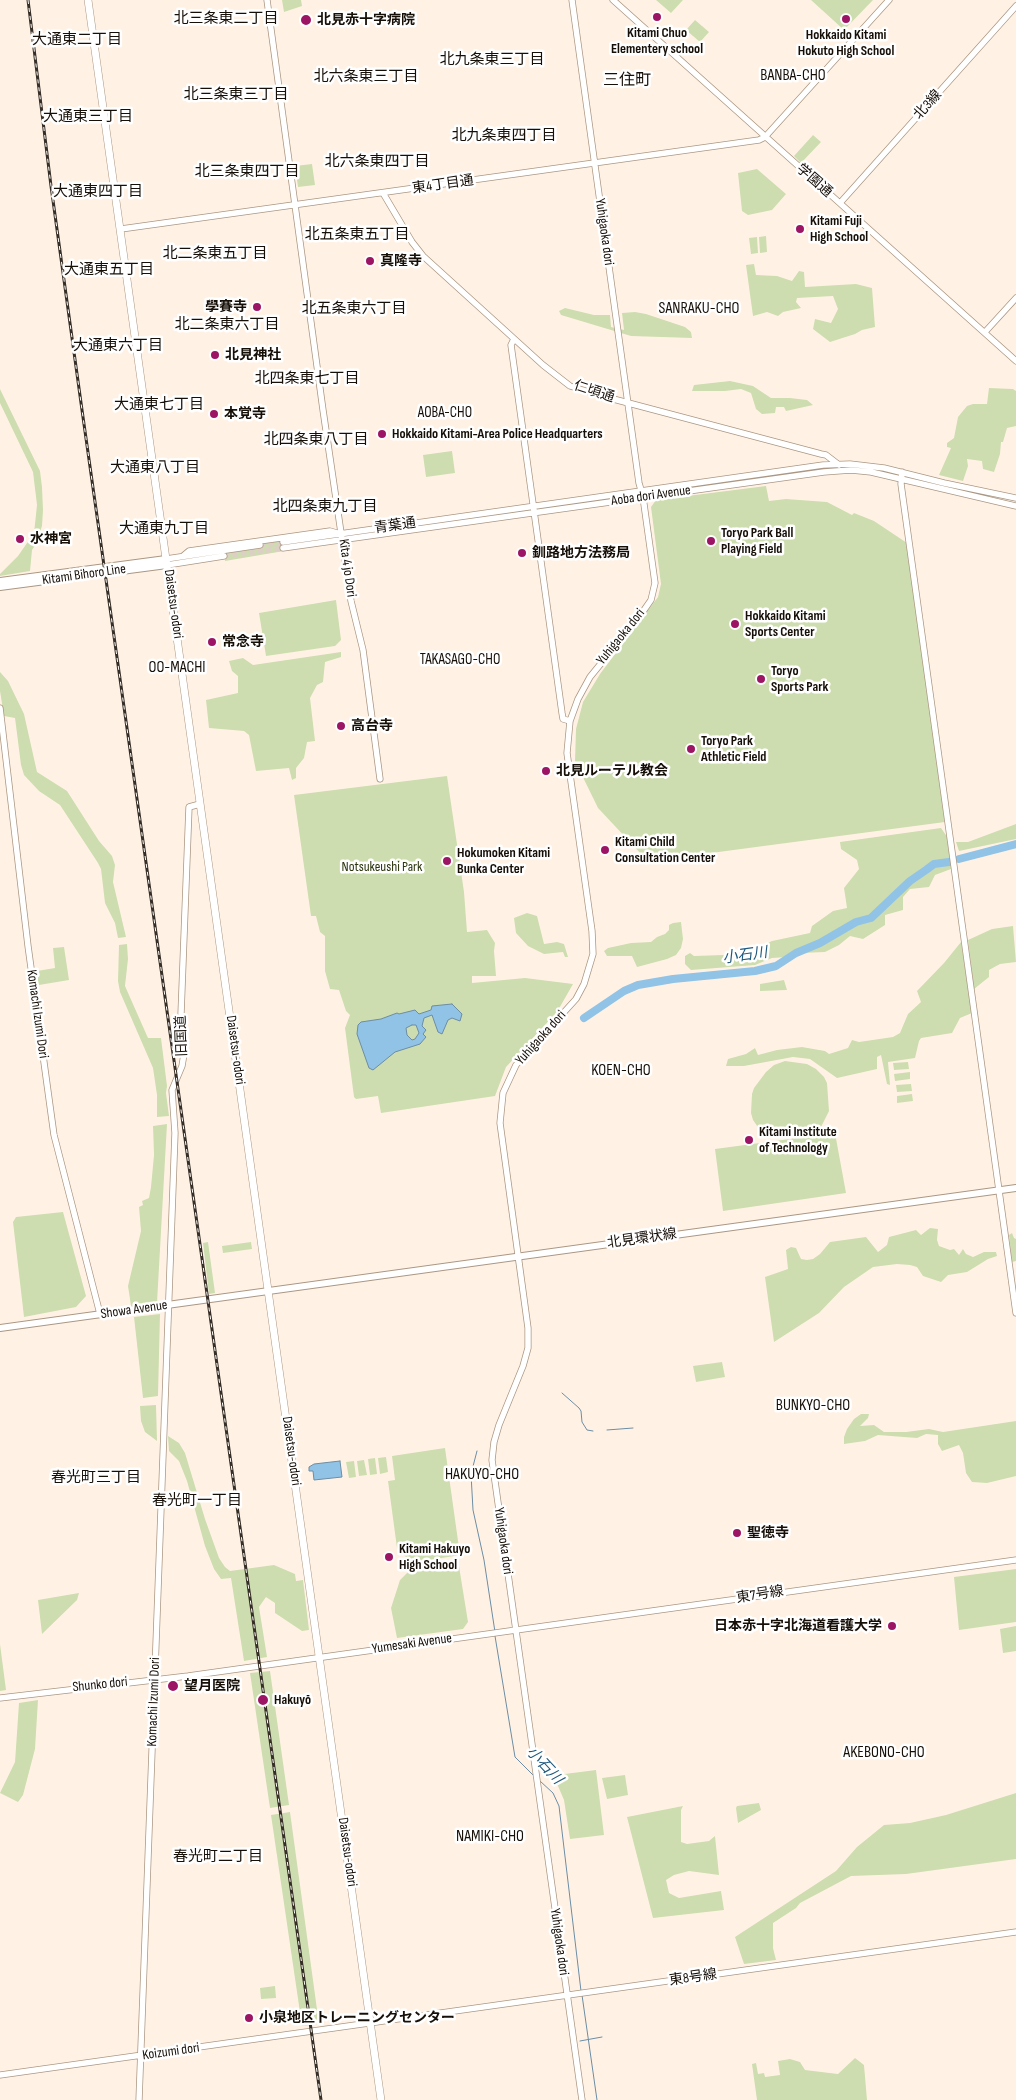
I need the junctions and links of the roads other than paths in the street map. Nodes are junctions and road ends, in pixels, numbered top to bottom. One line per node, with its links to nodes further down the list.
1 (88, 0): 12 (highway, Daisetsu-odori)
2 (267, 0): 11 (street, Kita 4 jo Dori)
3 (572, 0): 8 (street, Yuhigaoka dori)
4 (613, 0): 7 (street, 学園通)
5 (889, 0): 7 (street)
6 (1016, 6): 10 (street, 北3線)
7 (765, 137): 8 (street, 東4丁目通); 10 (street, 学園通)
8 (594, 163): 9 (street, 東4丁目通); 17 (street, Yuhigaoka dori)
9 (383, 193): 11 (street, 東4丁目通); 15 (street, 仁頃通)
10 (840, 203): 14 (street, 学園通)
11 (296, 204): 12 (street, 東4丁目通); 25 (street, Kita 4 jo Dori)
12 (121, 228): 30 (highway, Daisetsu-odori)
13 (1016, 298): 14 (street)
14 (985, 332): 16 (street, 学園通)
15 (514, 339): 17 (street, 仁頃通); 24 (street)
16 (1016, 361)
17 (629, 404): 18 (street, 仁頃通); 21 (street, Yuhigaoka dori)
18 (839, 465): 19 (street, 仁頃通); 20 (street, Aoba dori Avenue); 21 (street, Aoba dori Avenue)
19 (847, 470): 20 (street, Aoba dori Avenue); 21 (street, Aoba dori Avenue)
20 (901, 475): 22 (street, Aoba dori Avenue); 23 (street, Aoba dori Avenue); 38 (street)
21 (642, 494): 24 (street, Aoba dori Avenue); 34 (street, Yuhigaoka dori)
22 (1016, 498)
23 (1016, 506)
24 (533, 509): 25 (street, Aoba dori Avenue); 34 (street)
25 (342, 536): 27 (street, Aoba dori Avenue); 28 (street); 35 (street, Kita 4 jo Dori)
26 (260, 545): 28 (street)
27 (283, 545)
28 (183, 556): 30 (street)
29 (224, 556): 30 (street)
30 (167, 562): 31 (main road, Kitami Bihoro Line); 32 (main road, Kitami Bihoro Line); 36 (highway, Daisetsu-odori)
31 (0, 581)
32 (0, 587)
33 (0, 708): 43 (street, Komachi Izumi Dori)
34 (570, 721): 39 (street, Yuhigaoka dori)
35 (380, 779)
36 (200, 804): 40 (highway, Daisetsu-odori); 41 (street, 旧国道)
37 (1016, 1188): 38 (main road, 北見環状線)
38 (999, 1191): 39 (main road, 北見環状線); 42 (street)
39 (518, 1256): 40 (main road, 北見環状線); 46 (street, Yuhigaoka dori)
40 (269, 1291): 41 (main road, Showa Avenue); 48 (highway, Daisetsu-odori)
41 (168, 1305): 43 (main road, Showa Avenue); 49 (street, Komachi Izumi Dori)
42 (1016, 1313)
43 (100, 1314): 44 (main road, Showa Avenue)
44 (0, 1328)
45 (1016, 1560): 46 (street, 東7号線)
46 (515, 1629): 47 (street, 東7号線); 52 (street, Yuhigaoka dori)
47 (504, 1631): 48 (street, Yumesaki Avenue)
48 (319, 1657): 49 (street, Shunko dori); 53 (highway, Daisetsu-odori)
49 (156, 1679): 50 (street, Shunko dori); 54 (street, Komachi Izumi Dori)
50 (0, 1698)
51 (1016, 1932): 52 (street, 東8号線)
52 (566, 1995): 53 (street, 東8号線); 58 (street, Yuhigaoka dori)
53 (370, 2024): 54 (street, Koizumi dori); 57 (highway, Daisetsu-odori)
54 (140, 2056): 55 (street, Koizumi dori); 56 (street, Komachi Izumi Dori)
55 (0, 2075)
56 (139, 2100)
57 (381, 2100)
58 (582, 2100)

